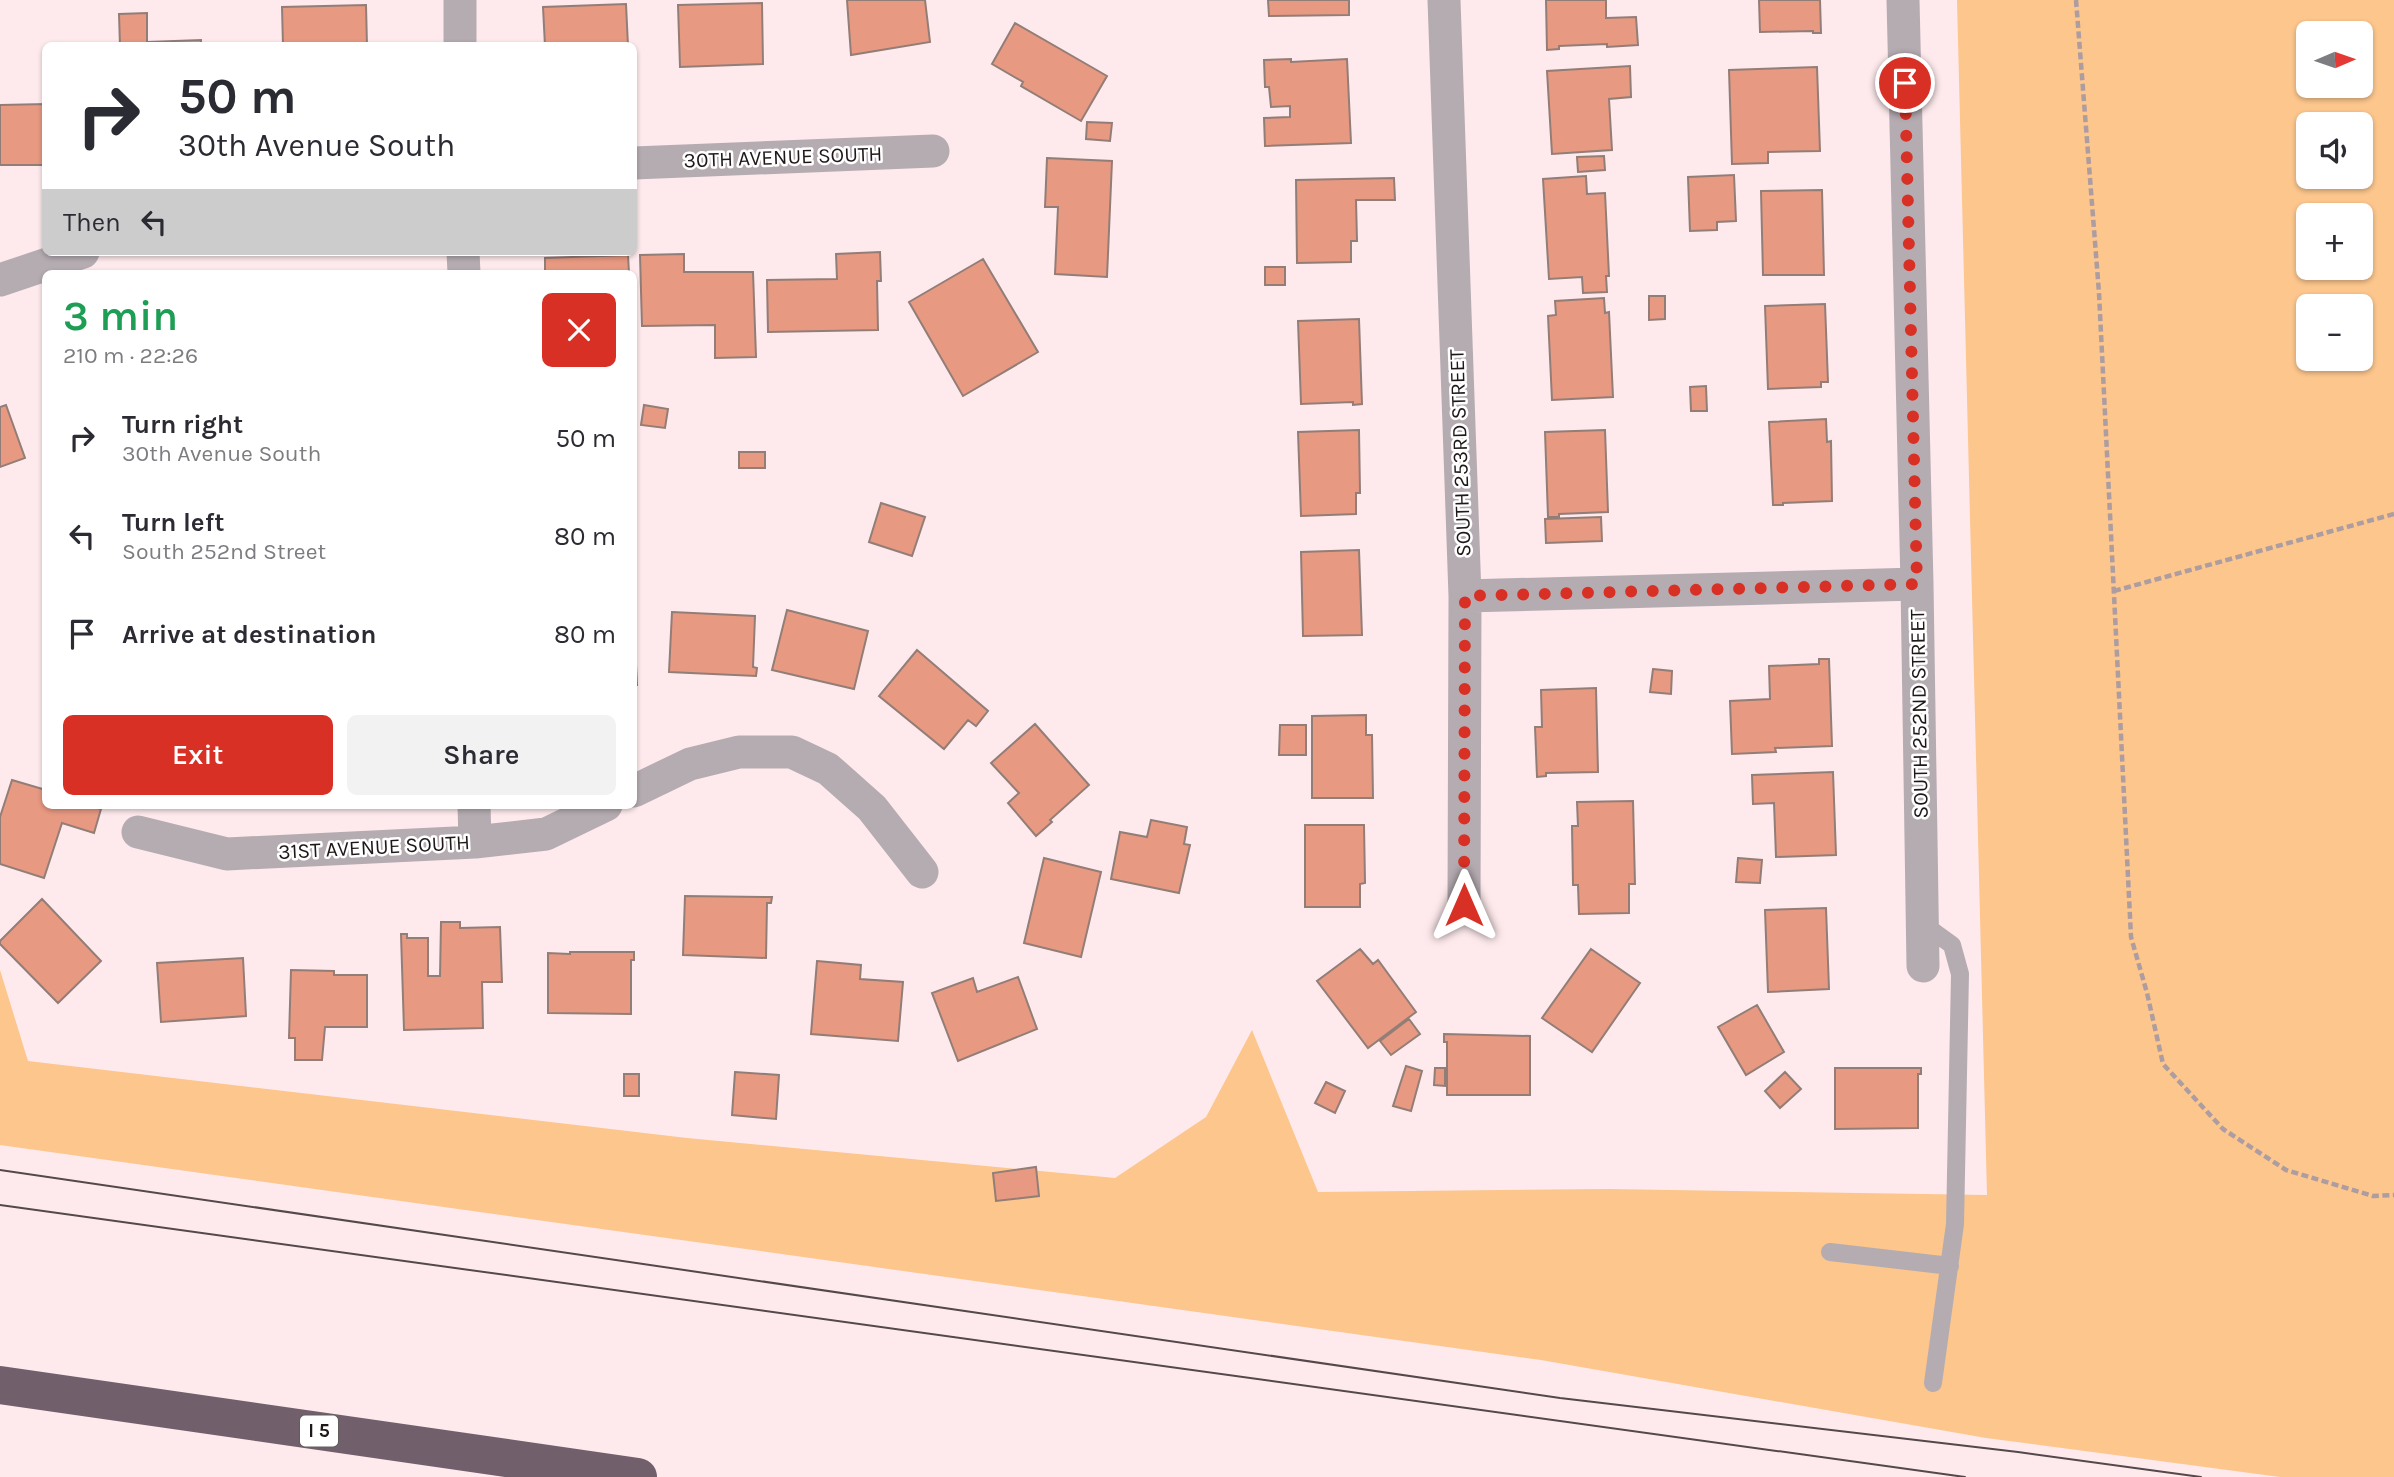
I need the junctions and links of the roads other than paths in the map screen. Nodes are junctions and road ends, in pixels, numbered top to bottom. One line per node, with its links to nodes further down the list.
1 (460, 0): 4 (street)
2 (1444, 0): 10 (street, SOUTH 253RD STREET)
3 (1903, 0): 9 (street, SOUTH 252ND STREET)
4 (460, 42)
5 (933, 151): 6 (street, 30TH AVENUE SOUTH)
6 (637, 163)
7 (71, 256): 8 (street)
8 (0, 280)
9 (1917, 584): 10 (street); 18 (street, SOUTH 252ND STREET)
10 (1465, 596): 17 (street, SOUTH 253RD STREET)
11 (637, 790): 16 (street)
12 (474, 809): 15 (street)
13 (598, 809): 15 (street, 31ST AVENUE SOUTH)
14 (138, 832): 15 (street, 31ST AVENUE SOUTH)
15 (475, 842)
16 (922, 872)
17 (1464, 905)
18 (1923, 924): 19 (street, SOUTH 252ND STREET); 21 (lane)
19 (1923, 965)
20 (1830, 1252): 21 (lane)
21 (1950, 1266): 22 (lane)
22 (1933, 1383)
23 (0, 1385): 24 (highway, I 5)
24 (638, 1477)

